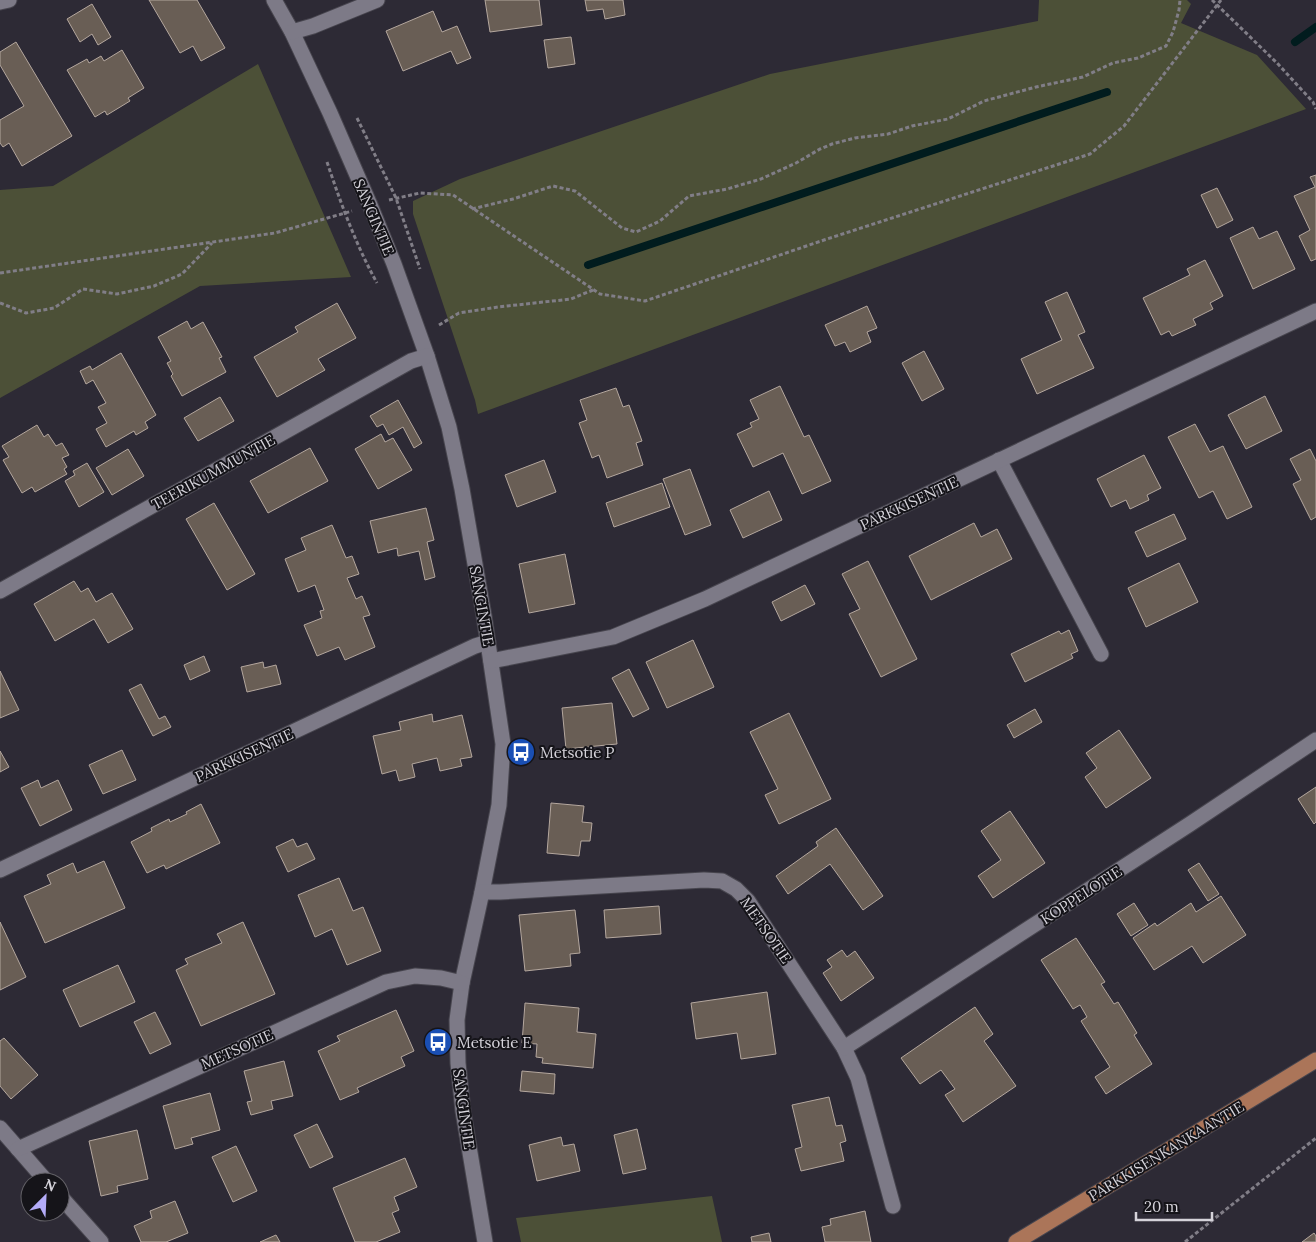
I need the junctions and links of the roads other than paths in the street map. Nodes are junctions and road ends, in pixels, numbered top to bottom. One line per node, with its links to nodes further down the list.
1 (9, 0): 4 (street)
2 (274, 0): 5 (street, SANGINTIE)
3 (377, 0): 5 (street)
4 (0, 2)
5 (292, 32): 7 (street, SANGINTIE)
6 (1316, 312): 8 (street, PARKKISENTIE)
7 (427, 356): 9 (street, TEERIKUMMUNTIE); 10 (street, SANGINTIE)
8 (999, 460): 11 (street); 12 (street, PARKKISENTIE)
9 (0, 591)
10 (488, 642): 12 (street, SANGINTIE); 14 (street, PARKKISENTIE)
11 (1101, 654)
12 (491, 661): 15 (street, SANGINTIE)
13 (1316, 740): 17 (street, KOPPELOTIE)
14 (0, 870)
15 (482, 892): 16 (street, SANGINTIE); 17 (street, METSOTIE)
16 (462, 983): 20 (street, METSOTIE); 25 (street, SANGINTIE)
17 (844, 1048): 22 (street, METSOTIE)
18 (1316, 1060): 26 (main road, PARKKISENKANKAANTIE)
19 (0, 1128): 20 (street)
20 (18, 1149): 21 (street)
21 (38, 1172)
22 (893, 1206)
23 (70, 1207): 24 (street)
24 (101, 1242)
25 (484, 1242)
26 (1016, 1242)

